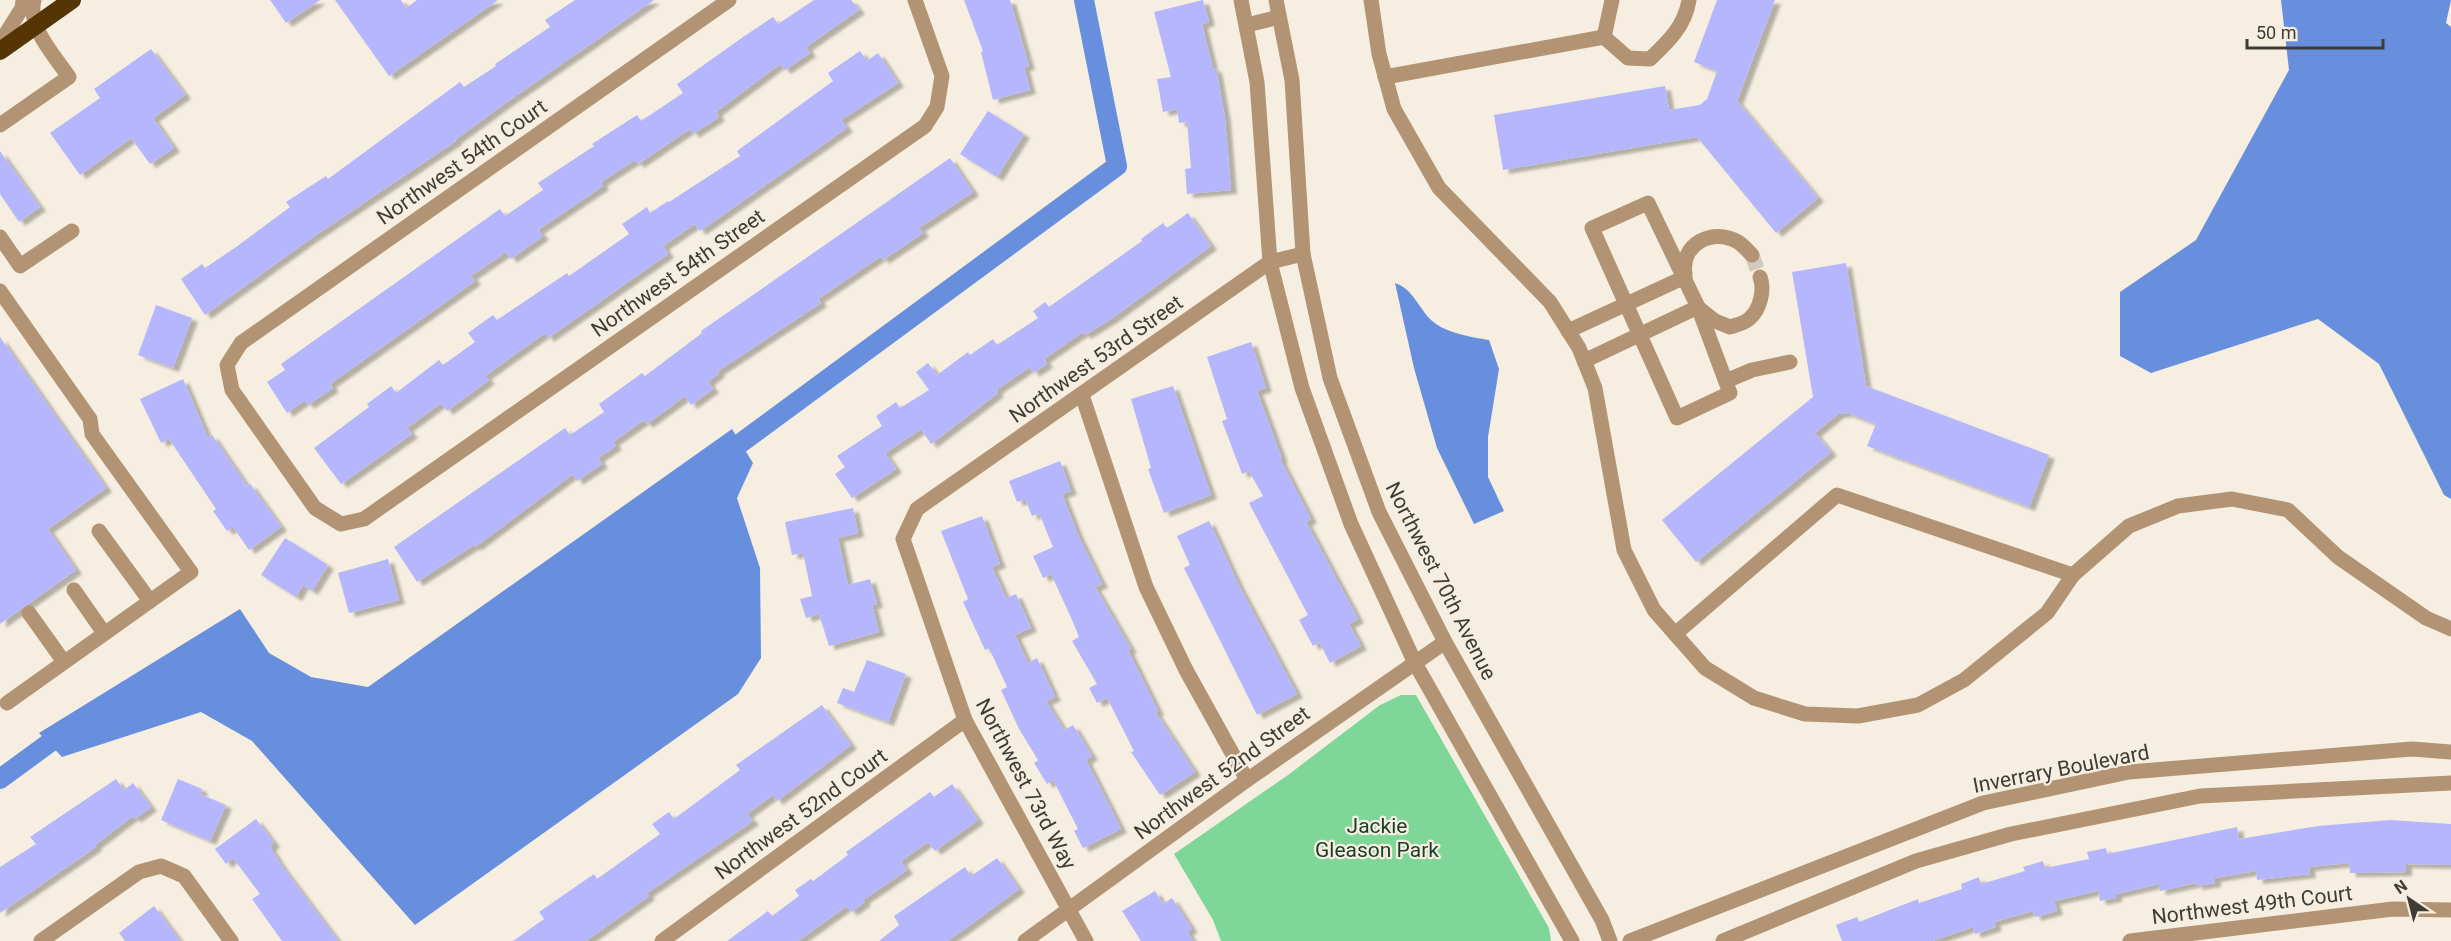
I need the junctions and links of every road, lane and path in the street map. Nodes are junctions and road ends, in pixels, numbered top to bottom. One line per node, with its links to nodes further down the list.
1 (23, 0): 15 (street)
2 (34, 0): 13 (street)
3 (72, 0): 13 (highway)
4 (729, 0): 36 (street, Northwest 54th Court)
5 (915, 0): 36 (street, Northwest 54th Street)
6 (1241, 0): 12 (street)
7 (1276, 0): 11 (street, Northwest 70th Avenue)
8 (1371, 0): 17 (street)
9 (1612, 0): 14 (street)
10 (1689, 0): 14 (street)
11 (1279, 18): 12 (street); 21 (street, Northwest 70th Avenue)
12 (1247, 25): 23 (street)
13 (36, 26): 16 (highway); 18 (street)
14 (1604, 37): 17 (street)
15 (0, 43)
16 (0, 51)
17 (1385, 77): 29 (street)
18 (0, 125)
19 (72, 231): 20 (street)
20 (0, 237)
21 (1303, 254): 23 (street, Northwest 53rd Street); 45 (street, Northwest 70th Avenue)
22 (1752, 255): 24 (street)
23 (1270, 262): 34 (street, Northwest 53rd Street); 47 (street)
24 (1685, 277): 27 (street); 27 (street); 28 (street)
25 (1760, 277): 28 (street)
26 (0, 291): 40 (street)
27 (1627, 304): 29 (street); 30 (street)
28 (1698, 307): 30 (street); 33 (street)
29 (1568, 331): 31 (street)
30 (1639, 335): 31 (street); 33 (street)
31 (1584, 361): 44 (street)
32 (1790, 362): 33 (street)
33 (1726, 381)
34 (1082, 395): 35 (street, Northwest 53rd Street); 51 (street)
35 (917, 509): 49 (street, Northwest 73rd Way)
36 (342, 524)
37 (99, 531): 40 (street)
38 (2073, 575): 42 (street); 44 (street); 44 (street)
39 (74, 590): 43 (street)
40 (150, 601): 43 (street)
41 (29, 613): 46 (street)
42 (2451, 629)
43 (104, 633): 46 (street)
44 (1675, 634)
45 (1445, 642): 47 (street, Northwest 52nd Street); 61 (street, Northwest 70th Avenue)
46 (64, 662): 48 (street)
47 (1415, 663): 51 (street, Northwest 52nd Street); 60 (street)
48 (2, 701)
49 (965, 720): 53 (street, Northwest 73rd Way); 57 (street, Northwest 52nd Court)
50 (2451, 752): 62 (street, Inverrary Boulevard)
51 (1247, 780): 53 (street, Northwest 52nd Street)
52 (2451, 783): 63 (street)
53 (1069, 909): 58 (street, Northwest 52nd Street); 59 (street, Northwest 73rd Way)
54 (2451, 910): 64 (street, Northwest 49th Court)
55 (41, 941): 56 (street)
56 (231, 941)
57 (662, 941)
58 (1025, 941)
59 (1086, 941)
60 (1572, 941)
61 (1610, 941)
62 (1630, 941)
63 (1723, 941)
64 (2130, 941)

